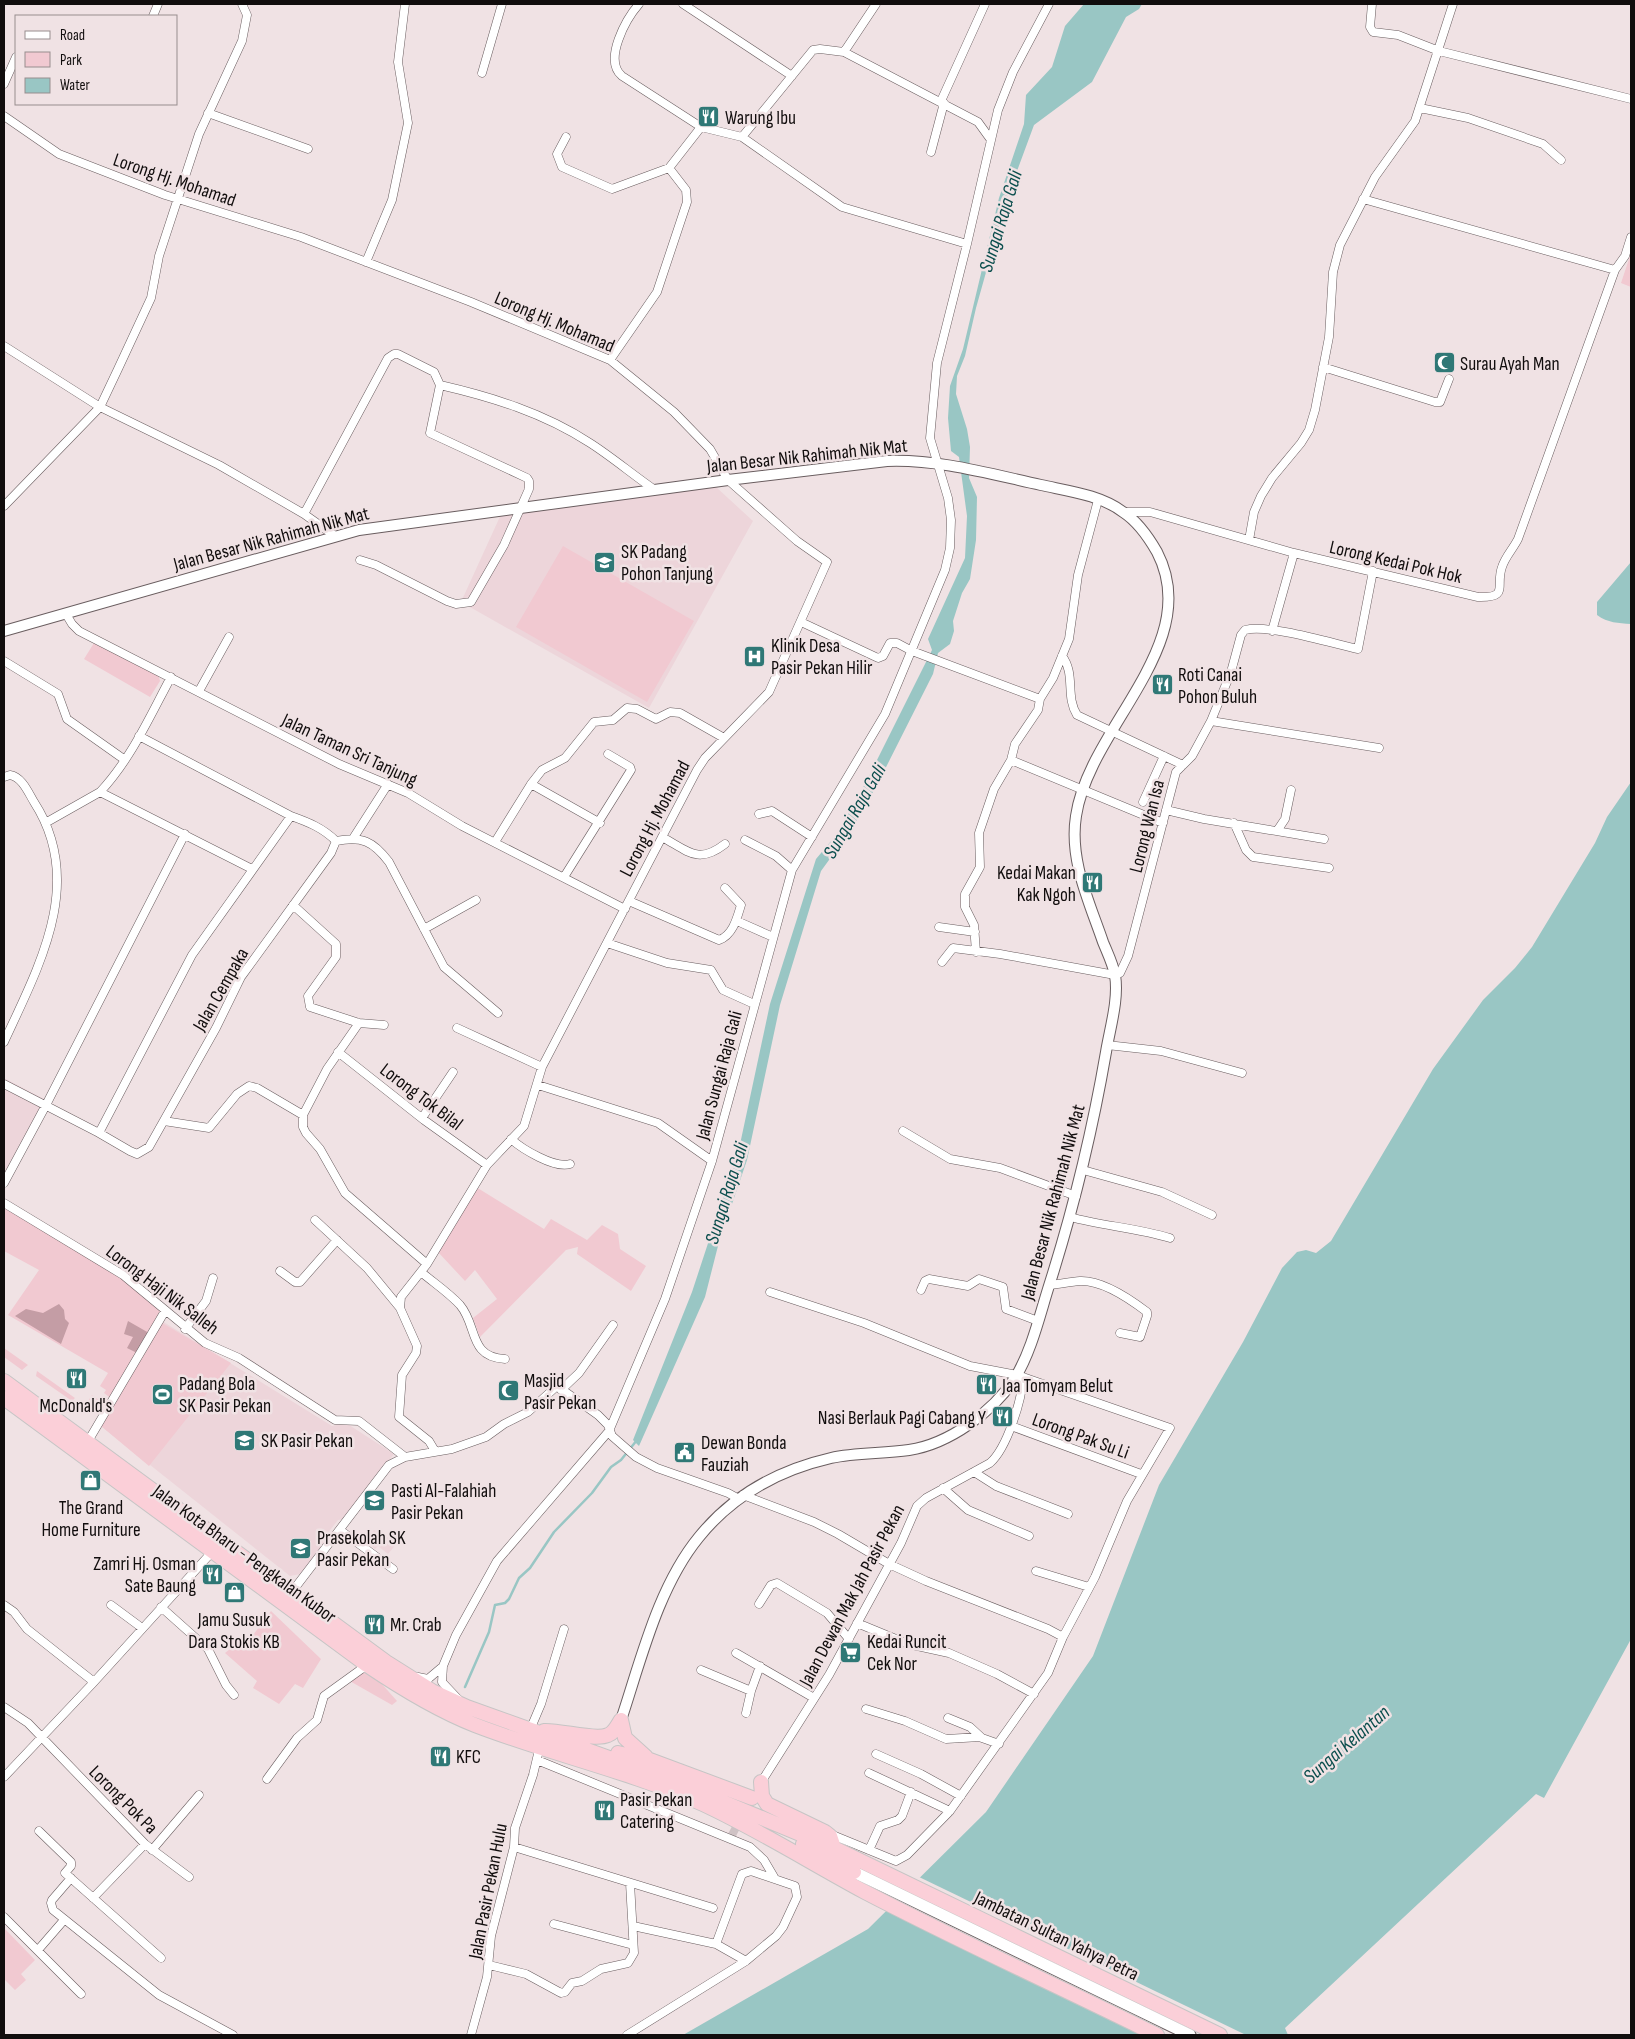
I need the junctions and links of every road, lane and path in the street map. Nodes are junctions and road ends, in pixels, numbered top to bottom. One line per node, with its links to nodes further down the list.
1 (242, 4): 20 (street)
2 (405, 4): 34 (street)
3 (502, 4): 14 (street)
4 (639, 4): 22 (street)
5 (682, 4): 15 (street)
6 (876, 4): 12 (street)
7 (985, 4): 18 (street)
8 (1048, 4): 25 (street, Jalan Sungai Raja Gali)
9 (1372, 4): 11 (street)
10 (1453, 4): 11 (street)
11 (1439, 51): 17 (street); 19 (street)
12 (844, 52): 15 (street); 18 (street)
13 (15, 60): 16 (street)
14 (482, 73)
15 (792, 76): 24 (street)
16 (4, 84)
17 (1631, 99)
18 (942, 102): 25 (street); 27 (street)
19 (1420, 108): 28 (street); 31 (street)
20 (208, 113): 26 (street); 30 (street)
21 (4, 116): 30 (street, Lorong Hj. Mohamad)
22 (701, 127): 24 (street); 29 (street)
23 (566, 137): 29 (street)
24 (742, 137): 33 (street)
25 (991, 140): 33 (street, Jalan Sungai Raja Gali)
26 (308, 149)
27 (931, 152)
28 (1561, 160)
29 (669, 168): 37 (street)
30 (178, 199): 34 (street, Lorong Hj. Mohamad); 41 (street)
31 (1363, 199): 35 (street); 38 (street)
32 (1631, 237): 35 (street)
33 (967, 244): 42 (street, Jalan Sungai Raja Gali)
34 (366, 262): 37 (street, Lorong Hj. Mohamad)
35 (1614, 270): 54 (street, Lorong Kedai Pok Hok)
36 (4, 346): 41 (street)
37 (610, 360): 43 (street, Lorong Hj. Mohamad)
38 (1324, 367): 39 (street); 51 (street)
39 (1449, 379)
40 (440, 386): 44 (street); 47 (street); 49 (street)
41 (100, 407): 46 (street); 49 (street)
42 (937, 464): 43 (street, Jalan Besar Nik Rahimah Nik Mat); 45 (street, Jalan Besar Nik Rahimah Nik Mat); 60 (street, Jalan Sungai Raja Gali)
43 (728, 480): 44 (street, Jalan Besar Nik Rahimah Nik Mat); 56 (street, Lorong Hj. Mohamad)
44 (655, 490): 47 (street, Jalan Besar Nik Rahimah Nik Mat)
45 (1098, 500): 48 (street, Jalan Besar Nik Rahimah Nik Mat); 61 (street)
46 (4, 506)
47 (520, 509): 50 (street, Jalan Besar Nik Rahimah Nik Mat); 53 (street)
48 (1124, 512): 51 (street, Lorong Kedai Pok Hok); 67 (street, Jalan Besar Nik Rahimah Nik Mat)
49 (304, 514): 50 (street)
50 (335, 536): 55 (street, Jalan Besar Nik Rahimah Nik Mat)
51 (1249, 540): 52 (street, Lorong Kedai Pok Hok)
52 (1294, 554): 54 (street, Lorong Kedai Pok Hok); 57 (street)
53 (360, 560)
54 (1372, 571): 57 (street, Lorong Wan Isa)
55 (66, 614): 58 (street, Jalan Besar Nik Rahimah Nik Mat); 63 (street, Jalan Taman Sri Tanjung)
56 (801, 622): 60 (street); 69 (street, Lorong Hj. Mohamad)
57 (1272, 631): 66 (street, Lorong Wan Isa)
58 (4, 632)
59 (229, 637): 64 (street)
60 (912, 651): 65 (street); 94 (street, Jalan Sungai Raja Gali)
61 (1062, 656): 65 (street); 67 (street)
62 (4, 661): 73 (street)
63 (171, 677): 64 (street, Jalan Taman Sri Tanjung); 68 (street)
64 (199, 691): 77 (street, Jalan Taman Sri Tanjung)
65 (1040, 699): 74 (street)
66 (1211, 721): 70 (street); 75 (street, Lorong Wan Isa)
67 (1110, 731): 72 (street); 79 (street, Jalan Besar Nik Rahimah Nik Mat)
68 (139, 736): 73 (street); 85 (street)
69 (724, 738): 78 (street); 93 (street, Lorong Hj. Mohamad)
70 (1379, 748)
71 (608, 754): 87 (street)
72 (1164, 756): 75 (street); 82 (street)
73 (124, 760): 81 (street)
74 (1011, 760): 79 (street); 112 (street)
75 (1183, 765): 83 (street, Lorong Wan Isa)
76 (4, 777): 86 (street)
77 (388, 784): 92 (street); 98 (street, Jalan Taman Sri Tanjung)
78 (531, 784): 87 (street); 98 (street)
79 (1082, 790): 88 (street); 117 (street, Jalan Besar Nik Rahimah Nik Mat)
80 (1291, 790): 90 (street)
81 (100, 792): 86 (street); 91 (street)
82 (1143, 802)
83 (1166, 810): 88 (street, Lorong Wan Isa); 89 (street)
84 (759, 814): 94 (street)
85 (291, 816): 97 (street); 101 (street)
86 (47, 822): 123 (street)
87 (600, 823): 103 (street)
88 (1163, 823): 117 (street, Lorong Wan Isa)
89 (1234, 823): 90 (street); 100 (street)
90 (1277, 831): 95 (street)
91 (184, 834): 101 (street); 131 (street)
92 (354, 837): 97 (street); 111 (street)
93 (662, 837): 99 (street); 106 (street, Lorong Hj. Mohamad)
94 (812, 837): 102 (street, Jalan Sungai Raja Gali)
95 (1324, 839)
96 (745, 840): 102 (street)
97 (336, 842): 107 (street, Jalan Cempaka)
98 (495, 842): 103 (street, Jalan Taman Sri Tanjung)
99 (724, 844)
100 (1329, 868)
101 (252, 869): 136 (street)
102 (792, 870): 113 (street, Jalan Sungai Raja Gali)
103 (564, 877): 108 (street, Jalan Taman Sri Tanjung)
104 (725, 888): 109 (street)
105 (476, 900): 111 (street)
106 (629, 900): 108 (street, Lorong Hj. Mohamad); 109 (street)
107 (293, 905): 120 (street); 134 (street, Jalan Cempaka)
108 (624, 909): 114 (street, Lorong Hj. Mohamad)
109 (736, 920): 113 (street)
110 (939, 927): 112 (street)
111 (424, 930): 119 (street)
112 (975, 932): 115 (street)
113 (773, 937): 118 (street, Jalan Sungai Raja Gali)
114 (607, 943): 118 (street); 126 (street, Lorong Hj. Mohamad)
115 (976, 952): 116 (street); 117 (street)
116 (942, 962)
117 (1115, 975): 124 (street, Jalan Besar Nik Rahimah Nik Mat)
118 (754, 1004): 138 (street, Jalan Sungai Raja Gali)
119 (498, 1013)
120 (359, 1023): 121 (street); 125 (street)
121 (384, 1025)
122 (457, 1028): 126 (street)
123 (4, 1042)
124 (1107, 1046): 128 (street); 141 (street, Jalan Besar Nik Rahimah Nik Mat)
125 (338, 1052): 132 (street); 133 (street, Lorong Tok Bilal)
126 (542, 1067): 129 (street, Lorong Hj. Mohamad)
127 (453, 1072): 133 (street)
128 (1242, 1073)
129 (538, 1085): 137 (street, Lorong Hj. Mohamad); 138 (street)
130 (5, 1088): 131 (street)
131 (46, 1105): 136 (street); 142 (street)
132 (303, 1115): 134 (street); 150 (street)
133 (422, 1118): 140 (street, Lorong Tok Bilal)
134 (164, 1121): 136 (street, Jalan Cempaka)
135 (903, 1130): 143 (street)
136 (99, 1133)
137 (511, 1139): 139 (street); 140 (street, Lorong Hj. Mohamad)
138 (712, 1161): 169 (street, Jalan Sungai Raja Gali)
139 (570, 1164)
140 (487, 1165): 150 (street, Lorong Hj. Mohamad)
141 (1083, 1170): 143 (street, Jalan Besar Nik Rahimah Nik Mat); 145 (street)
142 (4, 1183)
143 (1076, 1196): 146 (street, Jalan Besar Nik Rahimah Nik Mat)
144 (4, 1203): 158 (street, Lorong Haji Nik Salleh)
145 (1212, 1215)
146 (1070, 1217): 148 (street); 154 (street, Jalan Besar Nik Rahimah Nik Mat)
147 (315, 1220): 149 (street)
148 (1170, 1238)
149 (337, 1240): 151 (street); 157 (street)
150 (426, 1264): 152 (street, Lorong Hj. Mohamad)
151 (280, 1271)
152 (421, 1272): 157 (street, Lorong Hj. Mohamad); 163 (street)
153 (213, 1278): 161 (street)
154 (1049, 1285): 159 (street, Jalan Besar Nik Rahimah Nik Mat); 162 (street)
155 (921, 1290): 159 (street)
156 (770, 1292): 164 (street)
157 (400, 1308): 171 (street)
158 (165, 1311): 161 (street, Lorong Haji Nik Salleh); 170 (street)
159 (1038, 1321): 164 (street, Jalan Besar Nik Rahimah Nik Mat)
160 (613, 1325): 166 (street)
161 (185, 1329): 172 (street, Lorong Haji Nik Salleh)
162 (1120, 1333)
163 (504, 1359)
164 (1020, 1376): 168 (street, Jalan Dewan Mak Jah Pasir Pekan); 174 (street); 176 (street, Jalan Besar Nik Rahimah Nik Mat)
165 (4, 1381): 170 (highway, Jalan Kota Bharu - Pengkalan Kubor)
166 (561, 1390): 169 (street); 171 (street)
167 (4, 1398): 180 (highway, Jalan Kota Bharu - Pengkalan Kubor)
168 (1011, 1426): 173 (street, Jalan Dewan Mak Jah Pasir Pekan); 174 (street, Lorong Pak Su Li)
169 (609, 1431): 176 (street); 198 (street, Jalan Sungai Raja Gali)
170 (87, 1443): 185 (highway, Jalan Kota Bharu - Pengkalan Kubor)
171 (435, 1451): 172 (street)
172 (405, 1457): 178 (street)
173 (974, 1472): 175 (street, Jalan Dewan Mak Jah Pasir Pekan); 177 (street)
174 (1141, 1474): 184 (street)
175 (943, 1488): 179 (street); 181 (street, Jalan Dewan Mak Jah Pasir Pekan)
176 (741, 1497): 181 (street); 212 (street, Jalan Besar Nik Rahimah Nik Mat)
177 (1068, 1514)
178 (340, 1530): 182 (street); 185 (street)
179 (1029, 1536)
180 (212, 1552): 189 (street); 197 (highway, Jalan Kota Bharu - Pengkalan Kubor)
181 (889, 1564): 190 (street, Jalan Dewan Mak Jah Pasir Pekan); 193 (street)
182 (393, 1569)
183 (1036, 1571): 184 (street)
184 (1090, 1587): 193 (street)
185 (291, 1593): 196 (highway, Jalan Kota Bharu - Pengkalan Kubor)
186 (759, 1604): 194 (street)
187 (4, 1605): 201 (street)
188 (112, 1605): 191 (street)
189 (161, 1607): 191 (street); 204 (street)
190 (857, 1623): 194 (street, Jalan Dewan Mak Jah Pasir Pekan); 203 (street)
191 (142, 1628): 201 (street)
192 (564, 1629): 213 (street)
193 (1064, 1638): 203 (street)
194 (848, 1639): 205 (street, Jalan Dewan Mak Jah Pasir Pekan)
195 (736, 1653): 199 (street)
196 (386, 1662): 198 (street); 208 (highway, Jalan Kota Bharu - Pengkalan Kubor)
197 (367, 1665): 207 (highway, Jalan Kota Bharu - Pengkalan Kubor); 223 (street)
198 (443, 1666): 208 (street)
199 (760, 1666): 202 (street); 205 (street)
200 (701, 1670): 202 (street)
201 (94, 1682): 215 (street)
202 (751, 1691): 210 (street)
203 (1034, 1694): 216 (street)
204 (234, 1695)
205 (814, 1698): 224 (street, Jalan Dewan Mak Jah Pasir Pekan)
206 (4, 1707): 215 (street, Lorong Pok Pa)
207 (435, 1707): 219 (highway); 230 (highway, Jalan Kota Bharu - Pengkalan Kubor)
208 (467, 1707): 213 (highway, Jalan Kota Bharu - Pengkalan Kubor)
209 (866, 1709): 214 (street)
210 (746, 1713)
211 (948, 1718): 214 (street)
212 (621, 1720): 213 (highway); 220 (highway)
213 (532, 1731): 217 (highway, Jalan Kota Bharu - Pengkalan Kubor)
214 (980, 1736): 216 (street)
215 (41, 1738): 222 (street); 233 (street, Lorong Pok Pa)
216 (1000, 1744): 227 (street)
217 (583, 1747): 220 (highway); 228 (highway)
218 (876, 1754): 227 (street)
219 (537, 1757): 230 (highway); 234 (street, Jalan Pasir Pekan Hulu); 240 (street)
220 (650, 1760): 228 (highway)
221 (869, 1772): 225 (street)
222 (4, 1777)
223 (267, 1779)
224 (761, 1782): 228 (street, Jalan Dewan Mak Jah Pasir Pekan); 232 (highway)
225 (911, 1792): 229 (street); 237 (street)
226 (199, 1795): 236 (street)
227 (961, 1796): 229 (street)
228 (749, 1809): 230 (highway); 235 (highway); 238 (highway); 242 (highway)
229 (950, 1810): 237 (street)
230 (729, 1816)
231 (39, 1831): 241 (street)
232 (825, 1832): 235 (highway); 237 (street)
233 (145, 1844): 236 (street, Lorong Pok Pa); 244 (street)
234 (514, 1848): 243 (street); 255 (street, Jalan Pasir Pekan Hulu)
235 (834, 1848): 242 (highway)
236 (152, 1850): 239 (street, Lorong Pok Pa)
237 (868, 1850)
238 (854, 1872): 242 (main road, Jambatan Sultan Yahya Petra)
239 (188, 1877)
240 (774, 1877): 250 (street); 254 (street)
241 (71, 1878): 244 (street); 247 (street)
242 (872, 1880): 260 (highway, Jambatan Sultan Yahya Petra); 261 (main road, Jambatan Sultan Yahya Petra); 262 (highway, Jambatan Sultan Yahya Petra)
243 (630, 1883): 245 (street); 249 (street)
244 (93, 1898): 253 (street)
245 (712, 1908)
246 (4, 1917): 252 (street)
247 (64, 1920): 252 (street); 257 (street)
248 (554, 1924): 251 (street)
249 (633, 1926): 250 (street); 251 (street)
250 (716, 1944): 254 (street)
251 (634, 1945): 255 (street)
252 (38, 1950): 256 (street)
253 (161, 1958)
254 (746, 1961): 259 (street)
255 (489, 1965): 258 (street, Jalan Pasir Pekan Hulu)
256 (81, 1994)
257 (234, 2035)
258 (471, 2035)
259 (627, 2035)
260 (1157, 2035)
261 (1190, 2035)
262 (1220, 2035)

